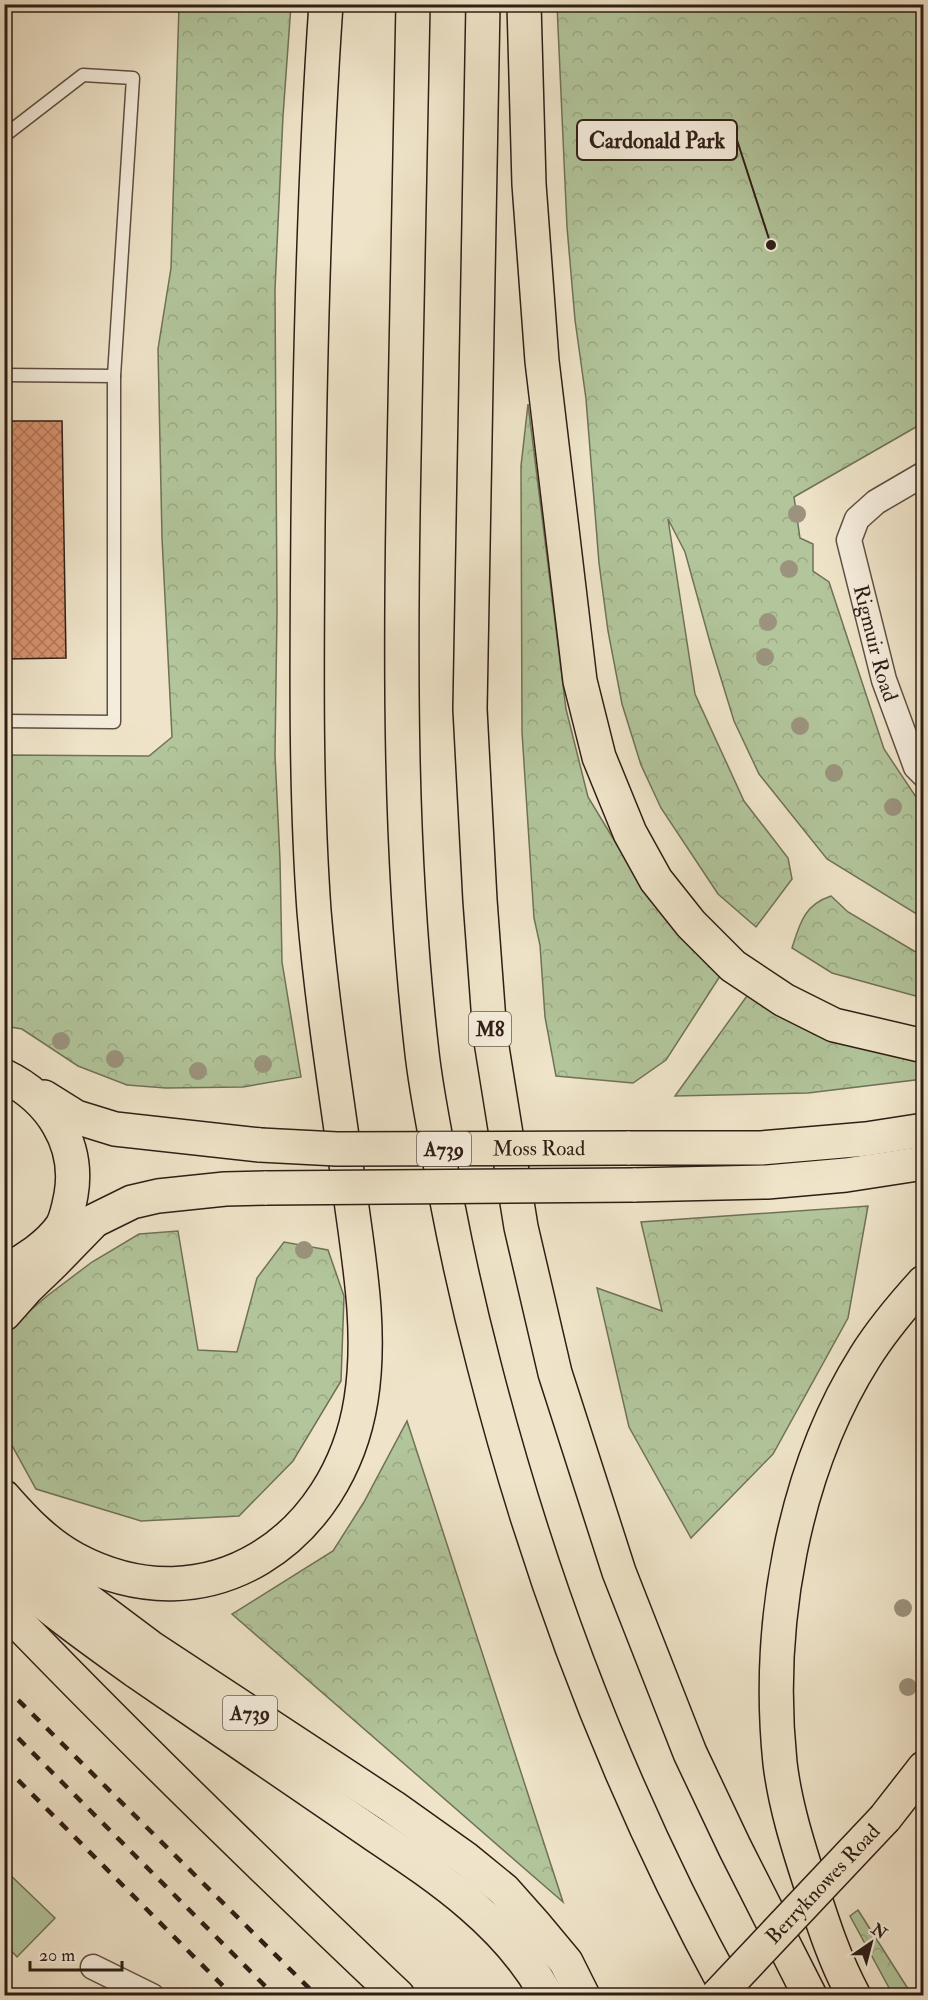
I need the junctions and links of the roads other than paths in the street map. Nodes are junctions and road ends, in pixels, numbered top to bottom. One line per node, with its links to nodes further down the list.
1 (326, 4): 20 (main road)
2 (413, 4): 31 (main road)
3 (483, 4): 32 (main road, M8)
4 (524, 4): 11 (main road)
5 (4, 136): 7 (lane)
6 (4, 375): 7 (lane)
7 (114, 376): 9 (lane)
8 (924, 474): 10 (street, Rigmuir Road)
9 (4, 721)
10 (924, 775)
11 (924, 1046)
12 (13, 1080): 13 (main road, Moss Road / A739, bridge); 16 (main road)
13 (924, 1130)
14 (924, 1164): 15 (main road, Moss Road / A739, bridge)
15 (91, 1224): 16 (main road, Moss Road / A739); 19 (main road)
16 (46, 1243): 17 (main road)
17 (8, 1273)
18 (924, 1282): 33 (main road)
19 (4, 1314)
20 (4, 1497)
21 (4, 1527): 29 (main road, A739)
22 (4, 1569): 28 (main road, A739)
23 (4, 1608): 27 (main road)
24 (924, 1768): 30 (main road, Berryknowes Road, bridge)
25 (93, 1967): 26 (street)
26 (152, 1995)
27 (398, 1995)
28 (547, 1995)
29 (583, 1995)
30 (717, 1995)
31 (731, 1995)
32 (810, 1995)
33 (854, 1995)

